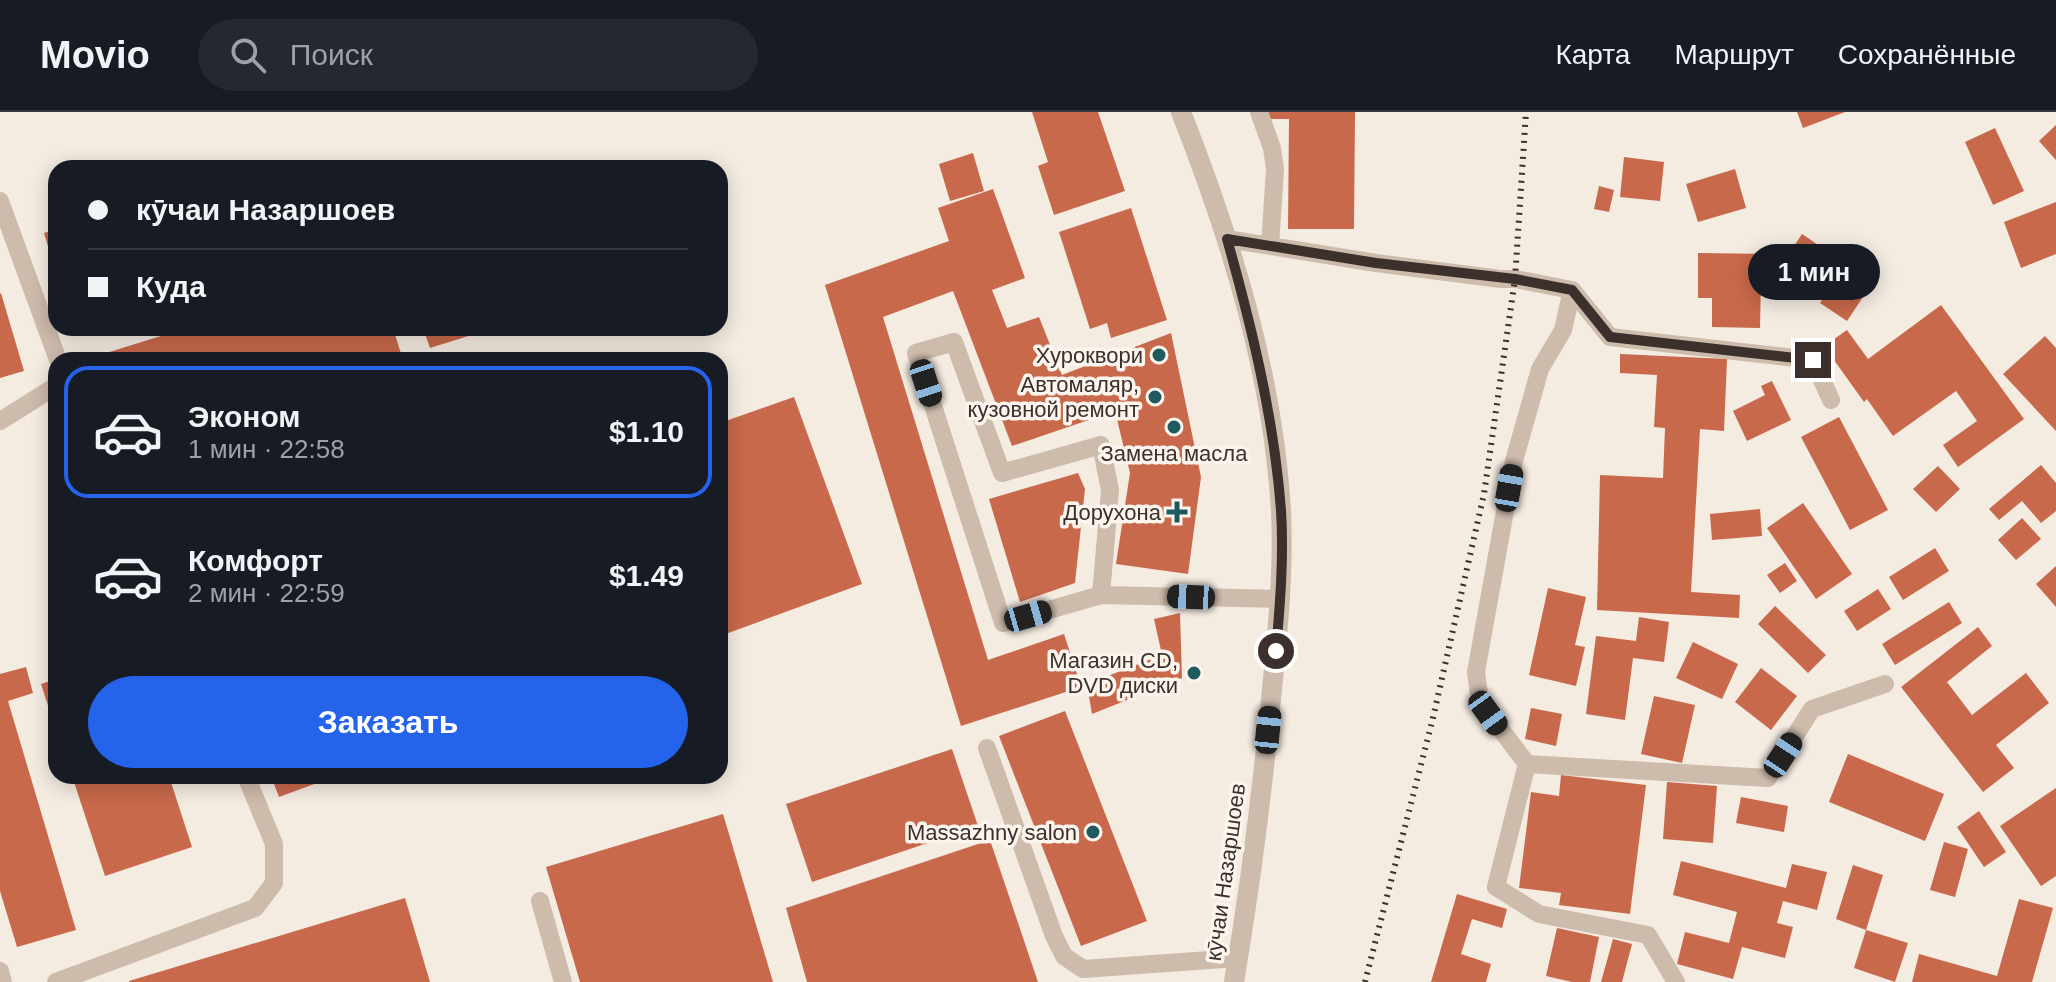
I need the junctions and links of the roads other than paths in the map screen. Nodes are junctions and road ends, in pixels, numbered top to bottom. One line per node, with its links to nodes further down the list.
1 (1181, 112): 4 (street, кӯчаи Назаршоев)
2 (1259, 112): 5 (lane)
3 (0, 201): 7 (lane)
4 (1227, 239): 5 (lane); 12 (street, кӯчаи Назаршоев)
5 (1270, 246): 6 (lane)
6 (1572, 290): 9 (lane); 15 (lane)
7 (48, 333)
8 (48, 391): 10 (lane)
9 (1831, 400)
10 (0, 421)
11 (1101, 595): 11 (lane); 12 (lane)
12 (1281, 599): 18 (street, кӯчаи Назаршоев)
13 (1885, 684): 15 (lane)
14 (987, 748): 18 (lane)
15 (1527, 764): 24 (lane)
16 (249, 784): 21 (lane)
17 (540, 901): 22 (lane)
18 (1238, 958): 23 (street, кӯчаи Назаршоев)
19 (0, 971): 20 (lane)
20 (3, 982)
21 (56, 982)
22 (563, 982)
23 (1234, 982)
24 (1676, 982)

